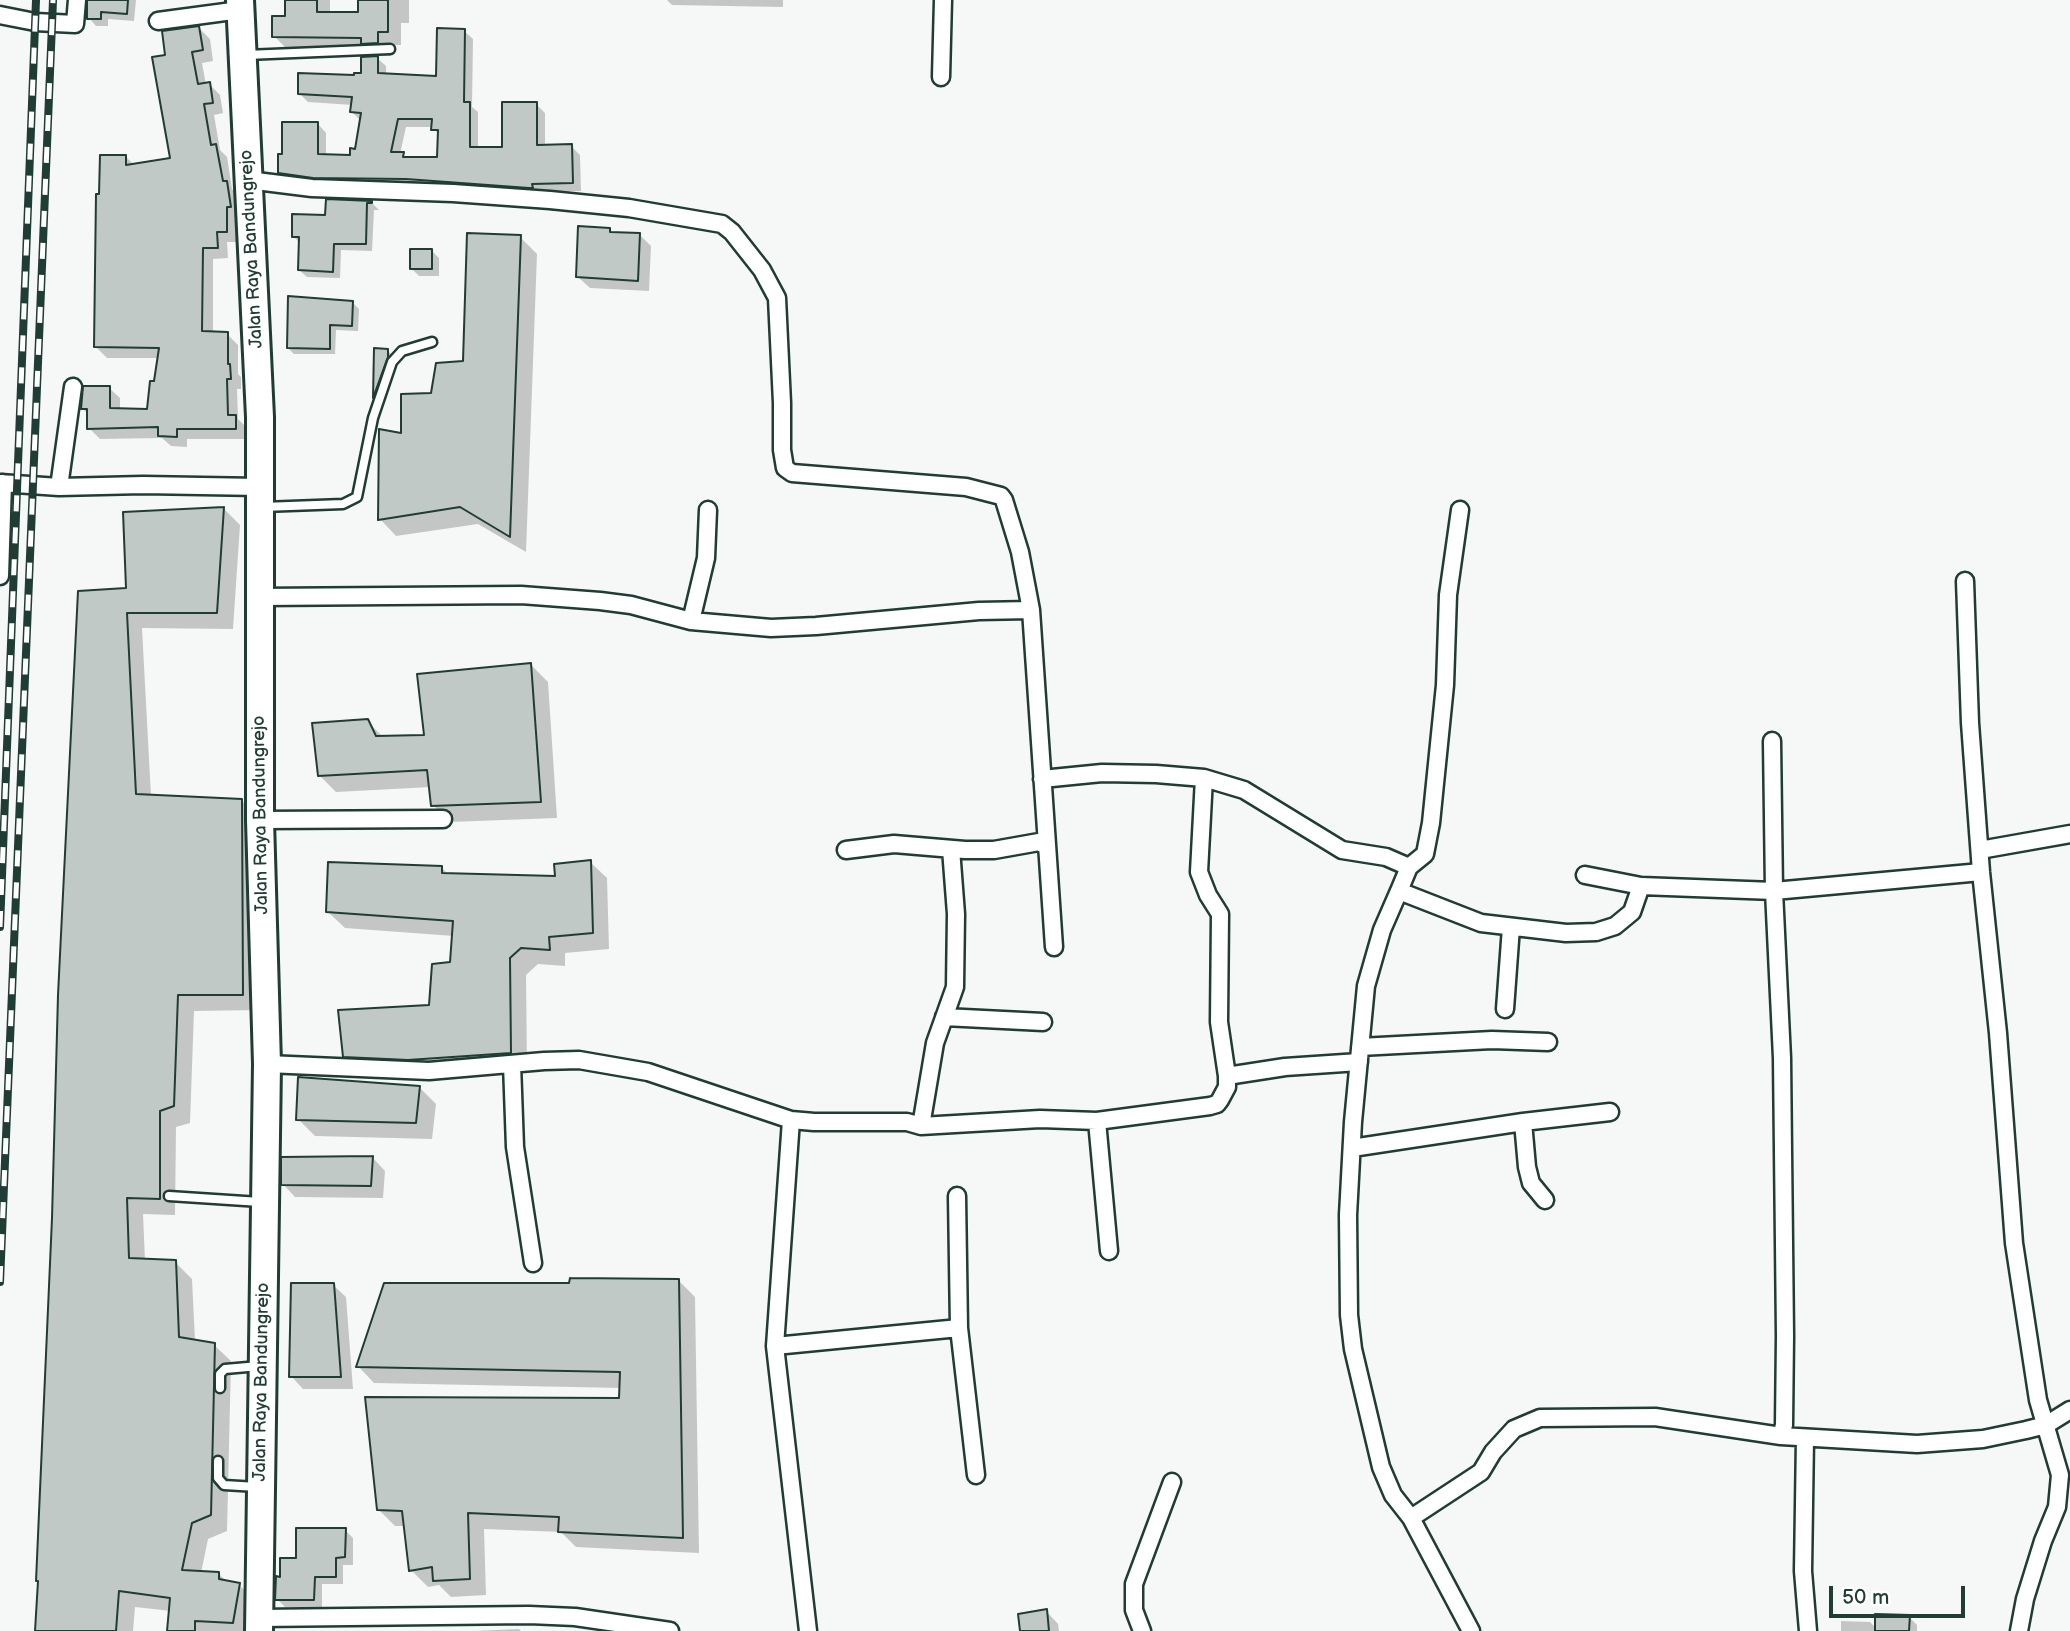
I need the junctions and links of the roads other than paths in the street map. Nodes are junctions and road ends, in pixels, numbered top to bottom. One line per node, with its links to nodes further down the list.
1 (77, 0): 4 (street)
2 (943, 0): 8 (street)
3 (240, 5): 5 (street); 7 (main road, Jalan Raya Bandungrejo)
4 (0, 15)
5 (158, 21)
6 (390, 49): 7 (lane)
7 (242, 55): 9 (main road, Jalan Raya Bandungrejo)
8 (941, 77)
9 (248, 180): 14 (main road, Jalan Raya Bandungrejo); 20 (street)
10 (432, 342): 14 (lane)
11 (72, 387): 13 (street)
12 (2, 483): 13 (street); 17 (street)
13 (59, 487): 14 (street)
14 (260, 497): 19 (main road, Jalan Raya Bandungrejo)
15 (708, 510): 21 (street)
16 (1460, 510): 32 (street)
17 (0, 576)
18 (1965, 581): 31 (street)
19 (258, 597): 21 (street); 26 (main road, Jalan Raya Bandungrejo)
20 (1031, 610): 21 (street); 24 (street)
21 (691, 621)
22 (1772, 741): 37 (street)
23 (1204, 778): 24 (street); 32 (street); 47 (street)
24 (1042, 779): 28 (street)
25 (443, 819): 26 (street)
26 (260, 820): 45 (main road, Jalan Raya Bandungrejo)
27 (2070, 834): 31 (street)
28 (1046, 846): 29 (street); 39 (street)
29 (951, 849): 30 (street); 41 (street)
30 (846, 850)
31 (1980, 850): 33 (street)
32 (1409, 867): 36 (street)
33 (1982, 872): 37 (street); 65 (street)
34 (1585, 875): 35 (street)
35 (1641, 886): 37 (street); 38 (street)
36 (1399, 891): 38 (street); 44 (street)
37 (1774, 891): 66 (street)
38 (1511, 927): 40 (street)
39 (1054, 947)
40 (1505, 1009)
41 (944, 1017): 42 (street); 52 (street)
42 (1043, 1022)
43 (1548, 1042): 44 (street)
44 (1359, 1055): 47 (street); 53 (street)
45 (267, 1064): 46 (street); 57 (main road, Jalan Raya Bandungrejo)
46 (512, 1064): 49 (street); 59 (street)
47 (1227, 1076): 50 (street)
48 (1610, 1112): 51 (street)
49 (791, 1120): 52 (street); 61 (street)
50 (1097, 1121): 52 (street); 58 (street)
51 (1522, 1122): 53 (street); 56 (street)
52 (920, 1126)
53 (1352, 1149): 72 (street)
54 (169, 1196): 57 (lane)
55 (957, 1196): 60 (street)
56 (1545, 1200)
57 (265, 1202): 62 (main road, Jalan Raya Bandungrejo)
58 (1109, 1251)
59 (533, 1263)
60 (959, 1328): 61 (street); 69 (street)
61 (775, 1346): 75 (street)
62 (262, 1366): 63 (lane); 71 (main road, Jalan Raya Bandungrejo)
63 (220, 1388)
64 (2070, 1410): 65 (street)
65 (2046, 1425): 67 (street); 79 (street)
66 (1780, 1436): 67 (street); 72 (street)
67 (1805, 1438): 78 (street)
68 (218, 1461): 71 (lane)
69 (975, 1475)
70 (1172, 1482): 76 (street)
71 (261, 1488): 73 (main road, Jalan Raya Bandungrejo)
72 (1411, 1518): 77 (street)
73 (259, 1624): 74 (street)
74 (670, 1631)
75 (808, 1631)
76 (1142, 1631)
77 (1471, 1631)
78 (1808, 1631)
79 (2019, 1631)

